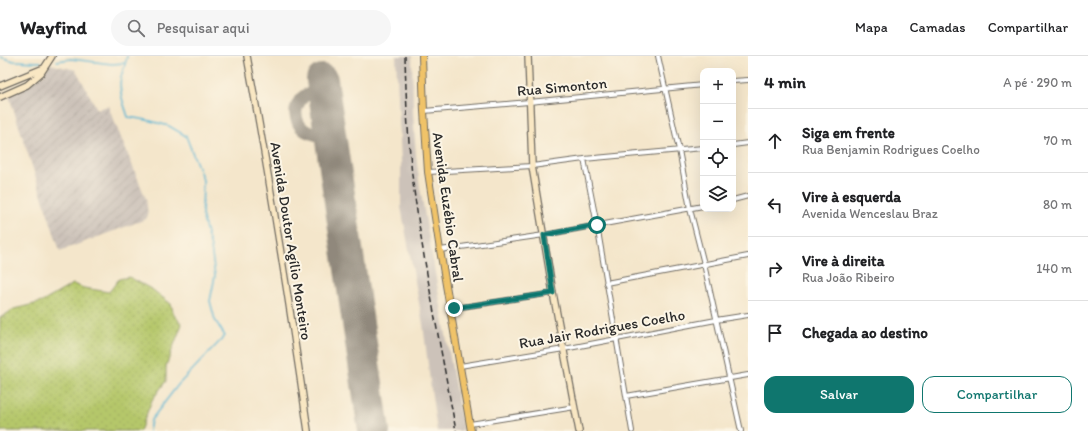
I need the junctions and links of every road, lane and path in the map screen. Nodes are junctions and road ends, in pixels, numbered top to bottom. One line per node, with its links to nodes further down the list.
1 (52, 56): 6 (street)
2 (247, 56): 44 (street, Avenida Doutor Agílio Monteiro)
3 (422, 56): 14 (main road, Avenida Euzébio Cabral)
4 (528, 56): 13 (street)
5 (658, 56): 11 (street)
6 (45, 68): 10 (street); 12 (street)
7 (748, 80): 8 (street)
8 (736, 81)
9 (700, 85): 11 (street, Rua Simonton)
10 (0, 86)
11 (665, 89): 13 (street, Rua Simonton); 18 (street)
12 (0, 97)
13 (529, 102): 14 (street, Rua Simonton); 20 (street)
14 (424, 111): 21 (main road, Avenida Euzébio Cabral)
15 (748, 143): 16 (street)
16 (736, 145)
17 (700, 148): 18 (street)
18 (679, 150): 19 (street); 25 (street)
19 (584, 159): 20 (street); 26 (street)
20 (532, 166): 21 (street); 27 (street)
21 (428, 172): 28 (main road, Avenida Euzébio Cabral)
22 (748, 196): 23 (street)
23 (736, 199)
24 (700, 207): 25 (street)
25 (690, 209): 26 (street); 30 (street)
26 (597, 225): 27 (street); 31 (street)
27 (544, 235): 28 (street); 32 (street)
28 (440, 250): 33 (main road, Avenida Euzébio Cabral)
29 (748, 256): 30 (street)
30 (704, 264): 31 (street); 35 (street)
31 (606, 283): 36 (street)
32 (553, 293): 33 (street); 37 (street)
33 (449, 309): 38 (main road, Avenida Euzébio Cabral)
34 (748, 315): 35 (street, Rua Jair Rodrigues Coelho)
35 (716, 320): 36 (street, Rua Jair Rodrigues Coelho); 40 (street)
36 (617, 339): 37 (street, Rua Jair Rodrigues Coelho); 41 (street)
37 (564, 349): 38 (street, Rua Jair Rodrigues Coelho); 42 (street)
38 (460, 366): 43 (main road, Avenida Euzébio Cabral)
39 (748, 375): 40 (street)
40 (729, 377): 41 (street); 48 (street)
41 (626, 396): 47 (street)
42 (575, 407): 43 (street); 46 (street)
43 (470, 424): 45 (main road, Avenida Euzébio Cabral)
44 (308, 431)
45 (471, 431)
46 (578, 431)
47 (632, 431)
48 (741, 431)

